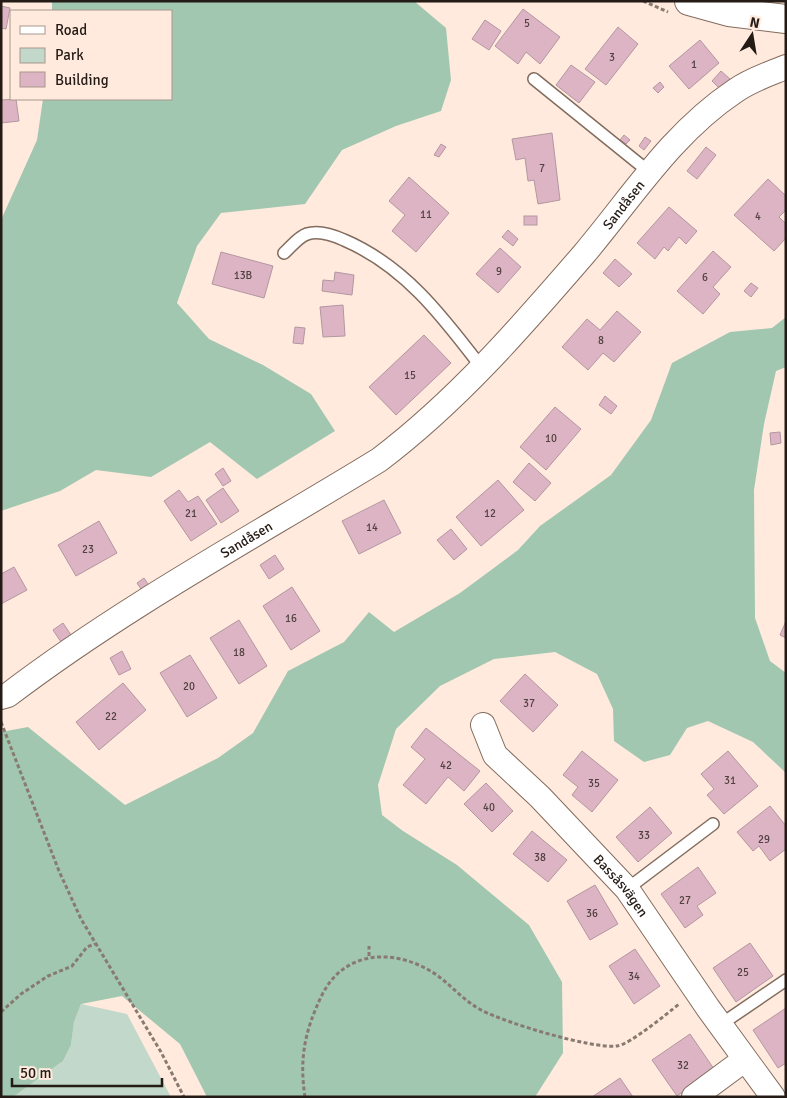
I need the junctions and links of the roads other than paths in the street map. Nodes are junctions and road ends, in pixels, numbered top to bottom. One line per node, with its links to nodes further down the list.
1 (688, 1): 2 (street)
2 (786, 20)
3 (786, 67): 5 (street, Sandåsen)
4 (534, 79): 5 (lane)
5 (648, 171): 7 (street, Sandåsen)
6 (284, 253): 7 (lane)
7 (482, 368): 8 (street, Sandåsen)
8 (1, 697)
9 (483, 725): 11 (street, Bassåsvägen)
10 (713, 824): 11 (lane)
11 (627, 889): 13 (street, Bassåsvägen)
12 (786, 980): 13 (lane)
13 (720, 1025): 14 (street, Bassåsvägen)
14 (744, 1060): 15 (street); 16 (street, Bassåsvägen)
15 (694, 1097)
16 (773, 1097)

